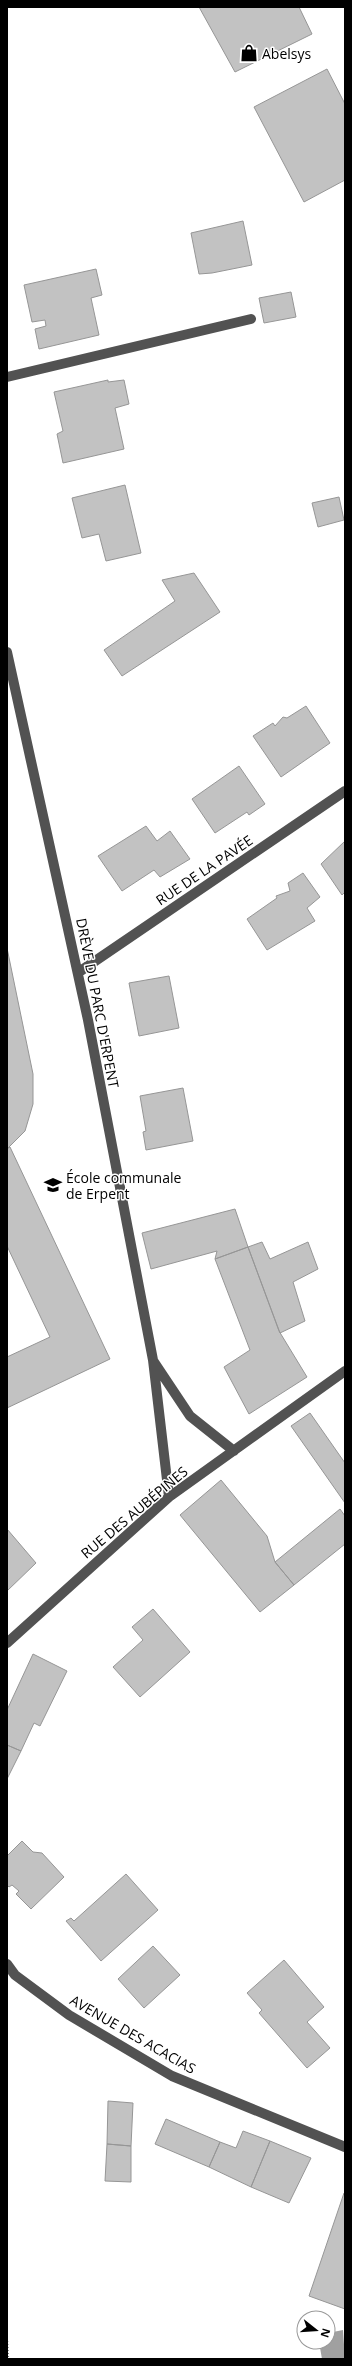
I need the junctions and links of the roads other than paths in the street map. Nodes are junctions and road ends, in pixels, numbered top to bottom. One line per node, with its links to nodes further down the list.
1 (251, 318): 2 (street)
2 (7, 377)
3 (7, 652): 5 (street, DRÈVE DU PARC D'ERPENT)
4 (345, 791): 5 (street, RUE DE LA PAVÉE)
5 (79, 972): 6 (street, DRÈVE DU PARC D'ERPENT)
6 (153, 1360): 8 (street, DRÈVE DU PARC D'ERPENT); 9 (street, DRÈVE DU PARC D'ERPENT)
7 (345, 1371): 8 (street, RUE DES AUBÉPINES)
8 (234, 1451): 9 (street, RUE DES AUBÉPINES)
9 (169, 1497): 10 (street, RUE DES AUBÉPINES)
10 (7, 1642)
11 (7, 1964): 12 (street, AVENUE DES ACACIAS)
12 (345, 2147)

